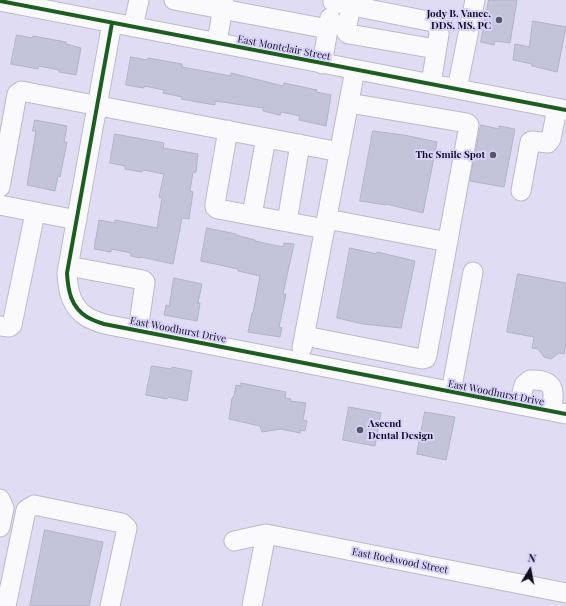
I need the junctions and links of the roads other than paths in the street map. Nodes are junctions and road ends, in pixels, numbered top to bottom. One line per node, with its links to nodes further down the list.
1 (139, 0): 8 (street)
2 (174, 0): 6 (street)
3 (474, 0): 15 (street)
4 (0, 1): 7 (street, East Montclair Street)
5 (339, 3): 9 (street); 11 (street); 11 (street)
6 (224, 5): 9 (street); 10 (street)
7 (112, 23): 8 (street, East Montclair Street); 17 (street, East Woodhurst Drive)
8 (133, 27): 10 (street, East Montclair Street)
9 (328, 29): 12 (street)
10 (217, 44): 12 (street, East Montclair Street)
11 (436, 49): 14 (street)
12 (322, 64): 13 (street, East Montclair Street)
13 (356, 70): 14 (street, East Montclair Street); 16 (street)
14 (431, 84): 15 (street, East Montclair Street)
15 (457, 89): 18 (street, East Montclair Street)
16 (349, 103): 22 (street); 31 (street)
17 (97, 105): 19 (street); 23 (street); 28 (street, East Woodhurst Drive)
18 (564, 110): 24 (street)
19 (228, 130): 20 (street); 27 (street)
20 (266, 138): 21 (street); 27 (street)
21 (300, 144): 22 (street); 29 (street)
22 (340, 152): 30 (street)
23 (0, 187)
24 (521, 192)
25 (0, 206): 26 (street)
26 (35, 213): 28 (street); 34 (street)
27 (252, 215): 29 (street)
28 (77, 220): 32 (street, East Woodhurst Drive)
29 (287, 222): 30 (street)
30 (326, 224): 31 (street); 36 (street)
31 (448, 242): 36 (street)
32 (68, 266): 35 (street, East Woodhurst Drive); 35 (street)
33 (473, 272): 38 (street)
34 (0, 326)
35 (138, 331): 37 (street, East Woodhurst Drive)
36 (304, 336): 37 (street)
37 (299, 362): 38 (street, East Woodhurst Drive)
38 (451, 392): 39 (street, East Woodhurst Drive)
39 (519, 405): 40 (street, East Woodhurst Drive); 40 (street)
40 (558, 413)
41 (0, 499): 42 (street)
42 (0, 527)
43 (266, 534): 44 (street, East Rockwood Street); 46 (street, East Rockwood Street); 49 (street)
44 (234, 541)
45 (6, 576): 47 (street); 48 (street)
46 (566, 593)
47 (6, 606)
48 (110, 606)
49 (252, 606)

